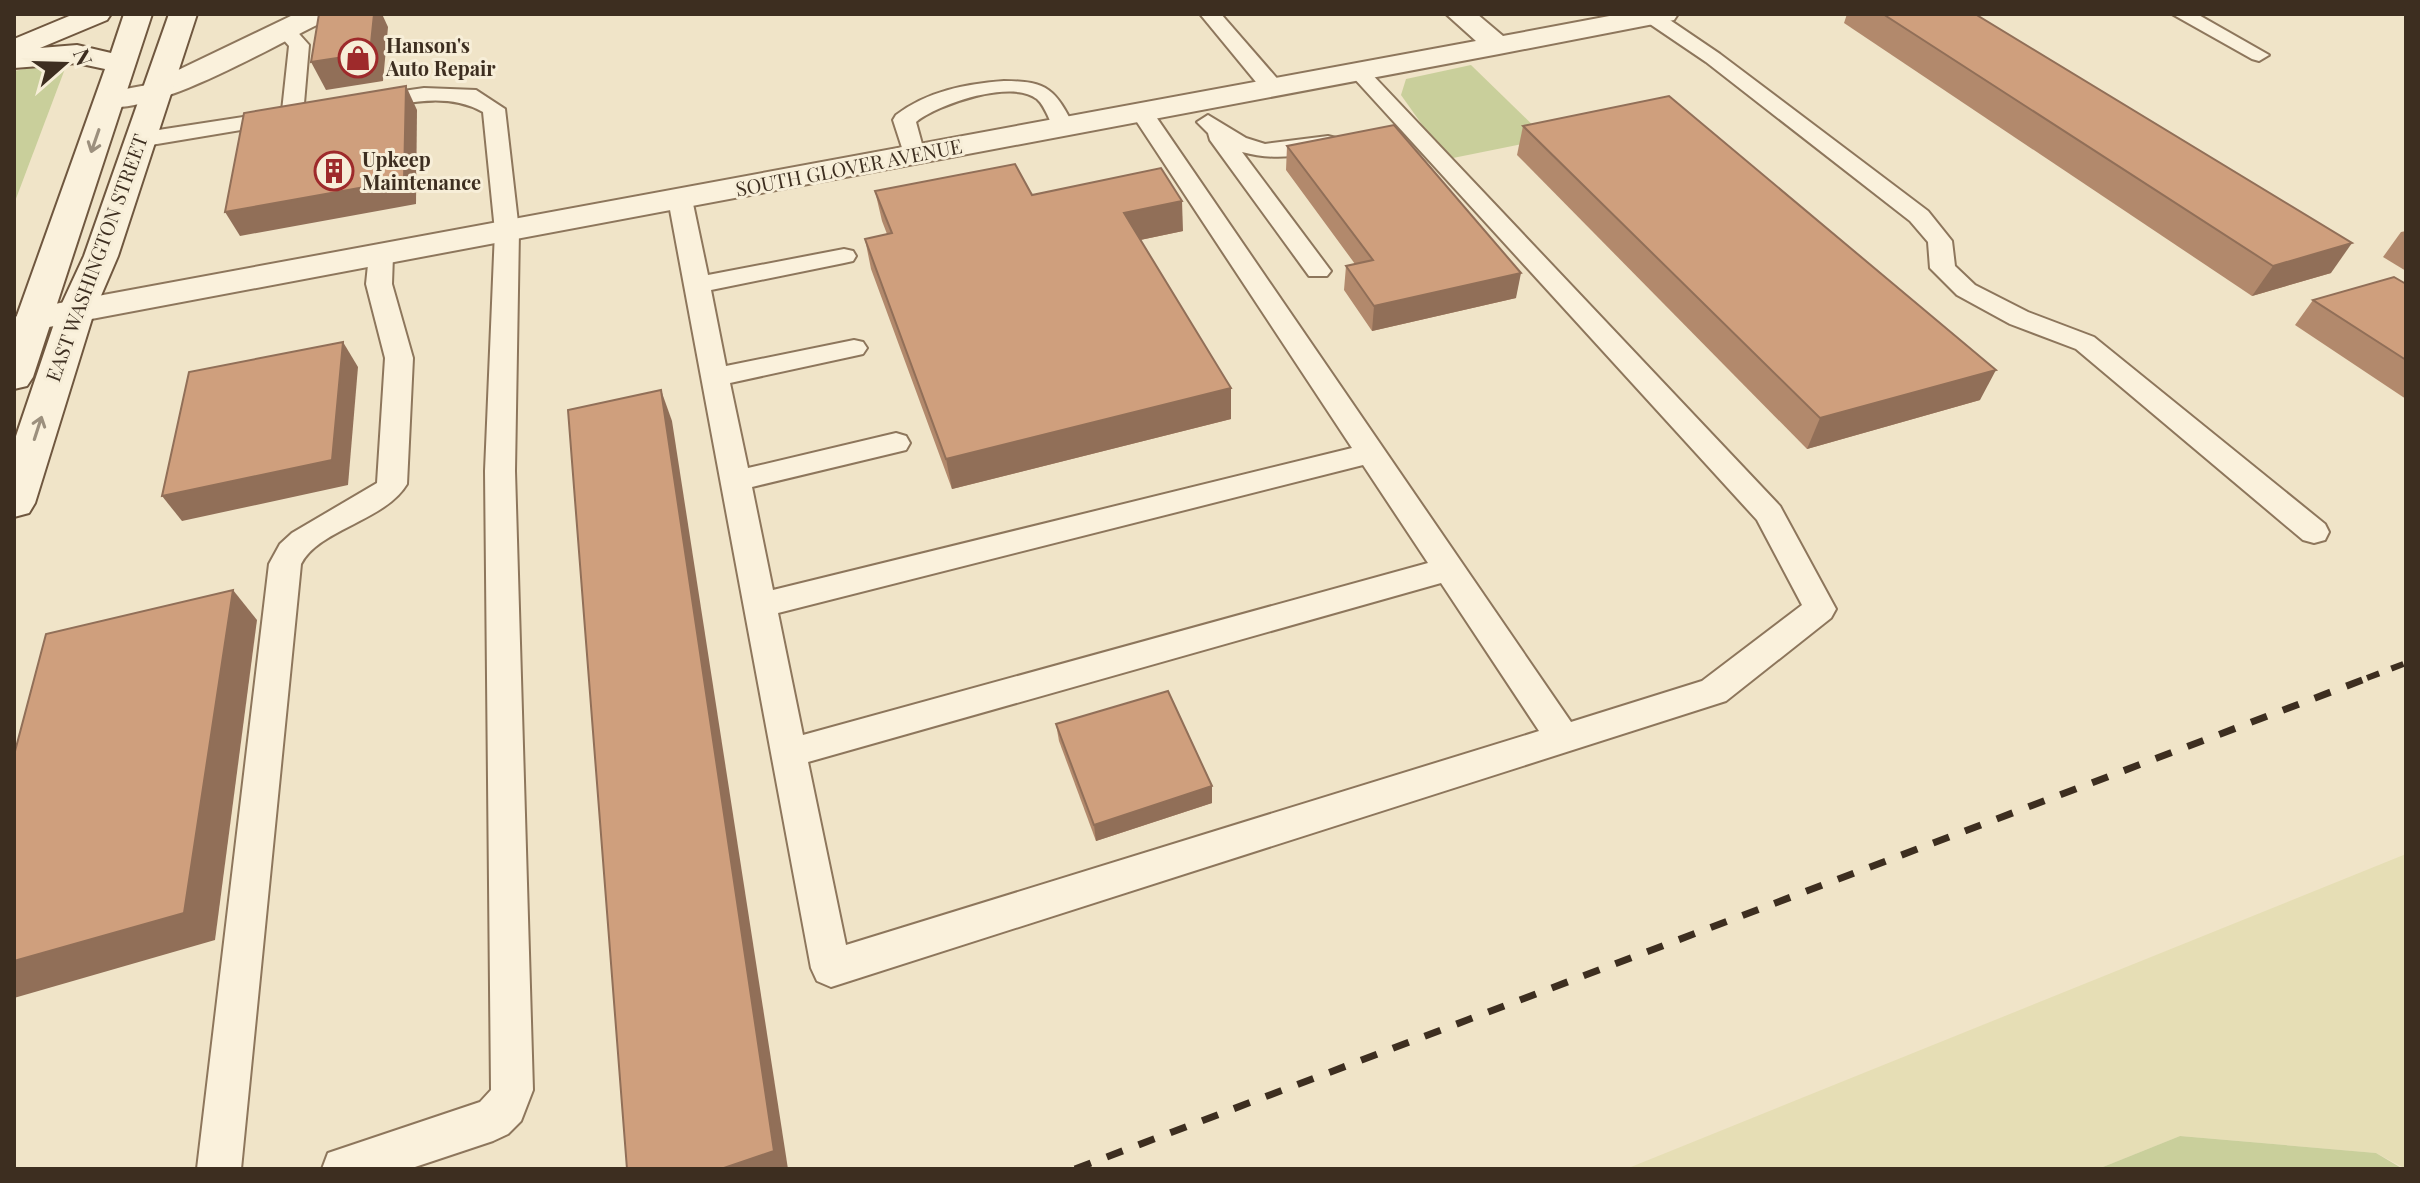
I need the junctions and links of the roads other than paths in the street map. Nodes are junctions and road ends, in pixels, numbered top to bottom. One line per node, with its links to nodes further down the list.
1 (97, 14): 11 (street)
2 (138, 14): 14 (street, EAST WASHINGTON STREET)
3 (183, 14): 17 (street, EAST WASHINGTON STREET)
4 (317, 14): 9 (street)
5 (1210, 14): 16 (lane)
6 (1460, 14): 10 (street)
7 (2182, 14): 12 (lane)
8 (1658, 15): 10 (street, SOUTH GLOVER AVENUE); 44 (lane)
9 (285, 30): 17 (street); 23 (lane)
10 (1499, 46): 15 (street, SOUTH GLOVER AVENUE)
11 (14, 50)
12 (2259, 55)
13 (14, 59): 14 (street)
14 (122, 64): 18 (street, EAST WASHINGTON STREET)
15 (1368, 81): 16 (street, SOUTH GLOVER AVENUE); 24 (lane); 47 (lane)
16 (1273, 88): 22 (street, SOUTH GLOVER AVENUE)
17 (155, 92): 18 (street); 26 (street, EAST WASHINGTON STREET)
18 (110, 100): 36 (street, EAST WASHINGTON STREET, one-way to 36)
19 (351, 106): 30 (lane)
20 (321, 110): 23 (lane)
21 (1142, 113): 22 (street, SOUTH GLOVER AVENUE); 25 (street, SOUTH GLOVER AVENUE); 41 (lane)
22 (1202, 113): 27 (lane); 33 (lane)
23 (292, 115): 26 (lane)
24 (1386, 126)
25 (1064, 128): 28 (street, SOUTH GLOVER AVENUE); 28 (lane)
26 (139, 140): 35 (street, EAST WASHINGTON STREET)
27 (1344, 141)
28 (914, 155): 29 (street, SOUTH GLOVER AVENUE)
29 (680, 199): 30 (street, SOUTH GLOVER AVENUE); 34 (lane)
30 (507, 231): 31 (street, SOUTH GLOVER AVENUE); 50 (lane)
31 (381, 255): 35 (street, SOUTH GLOVER AVENUE); 49 (lane)
32 (844, 256): 34 (lane)
33 (1318, 271)
34 (697, 285): 39 (lane)
35 (76, 312): 36 (street, SOUTH GLOVER AVENUE); 43 (street, EAST WASHINGTON STREET, one-way to 35)
36 (33, 319): 38 (street, EAST WASHINGTON STREET)
37 (854, 348): 39 (lane)
38 (14, 377)
39 (715, 377): 42 (lane)
40 (896, 443): 42 (lane)
41 (1371, 453): 45 (lane); 46 (lane)
42 (736, 481): 46 (lane)
43 (14, 503)
44 (2314, 532)
45 (1449, 569): 47 (lane); 48 (lane)
46 (761, 605): 48 (lane)
47 (1563, 738): 48 (lane)
48 (789, 753)
49 (219, 1169)
50 (344, 1169)

